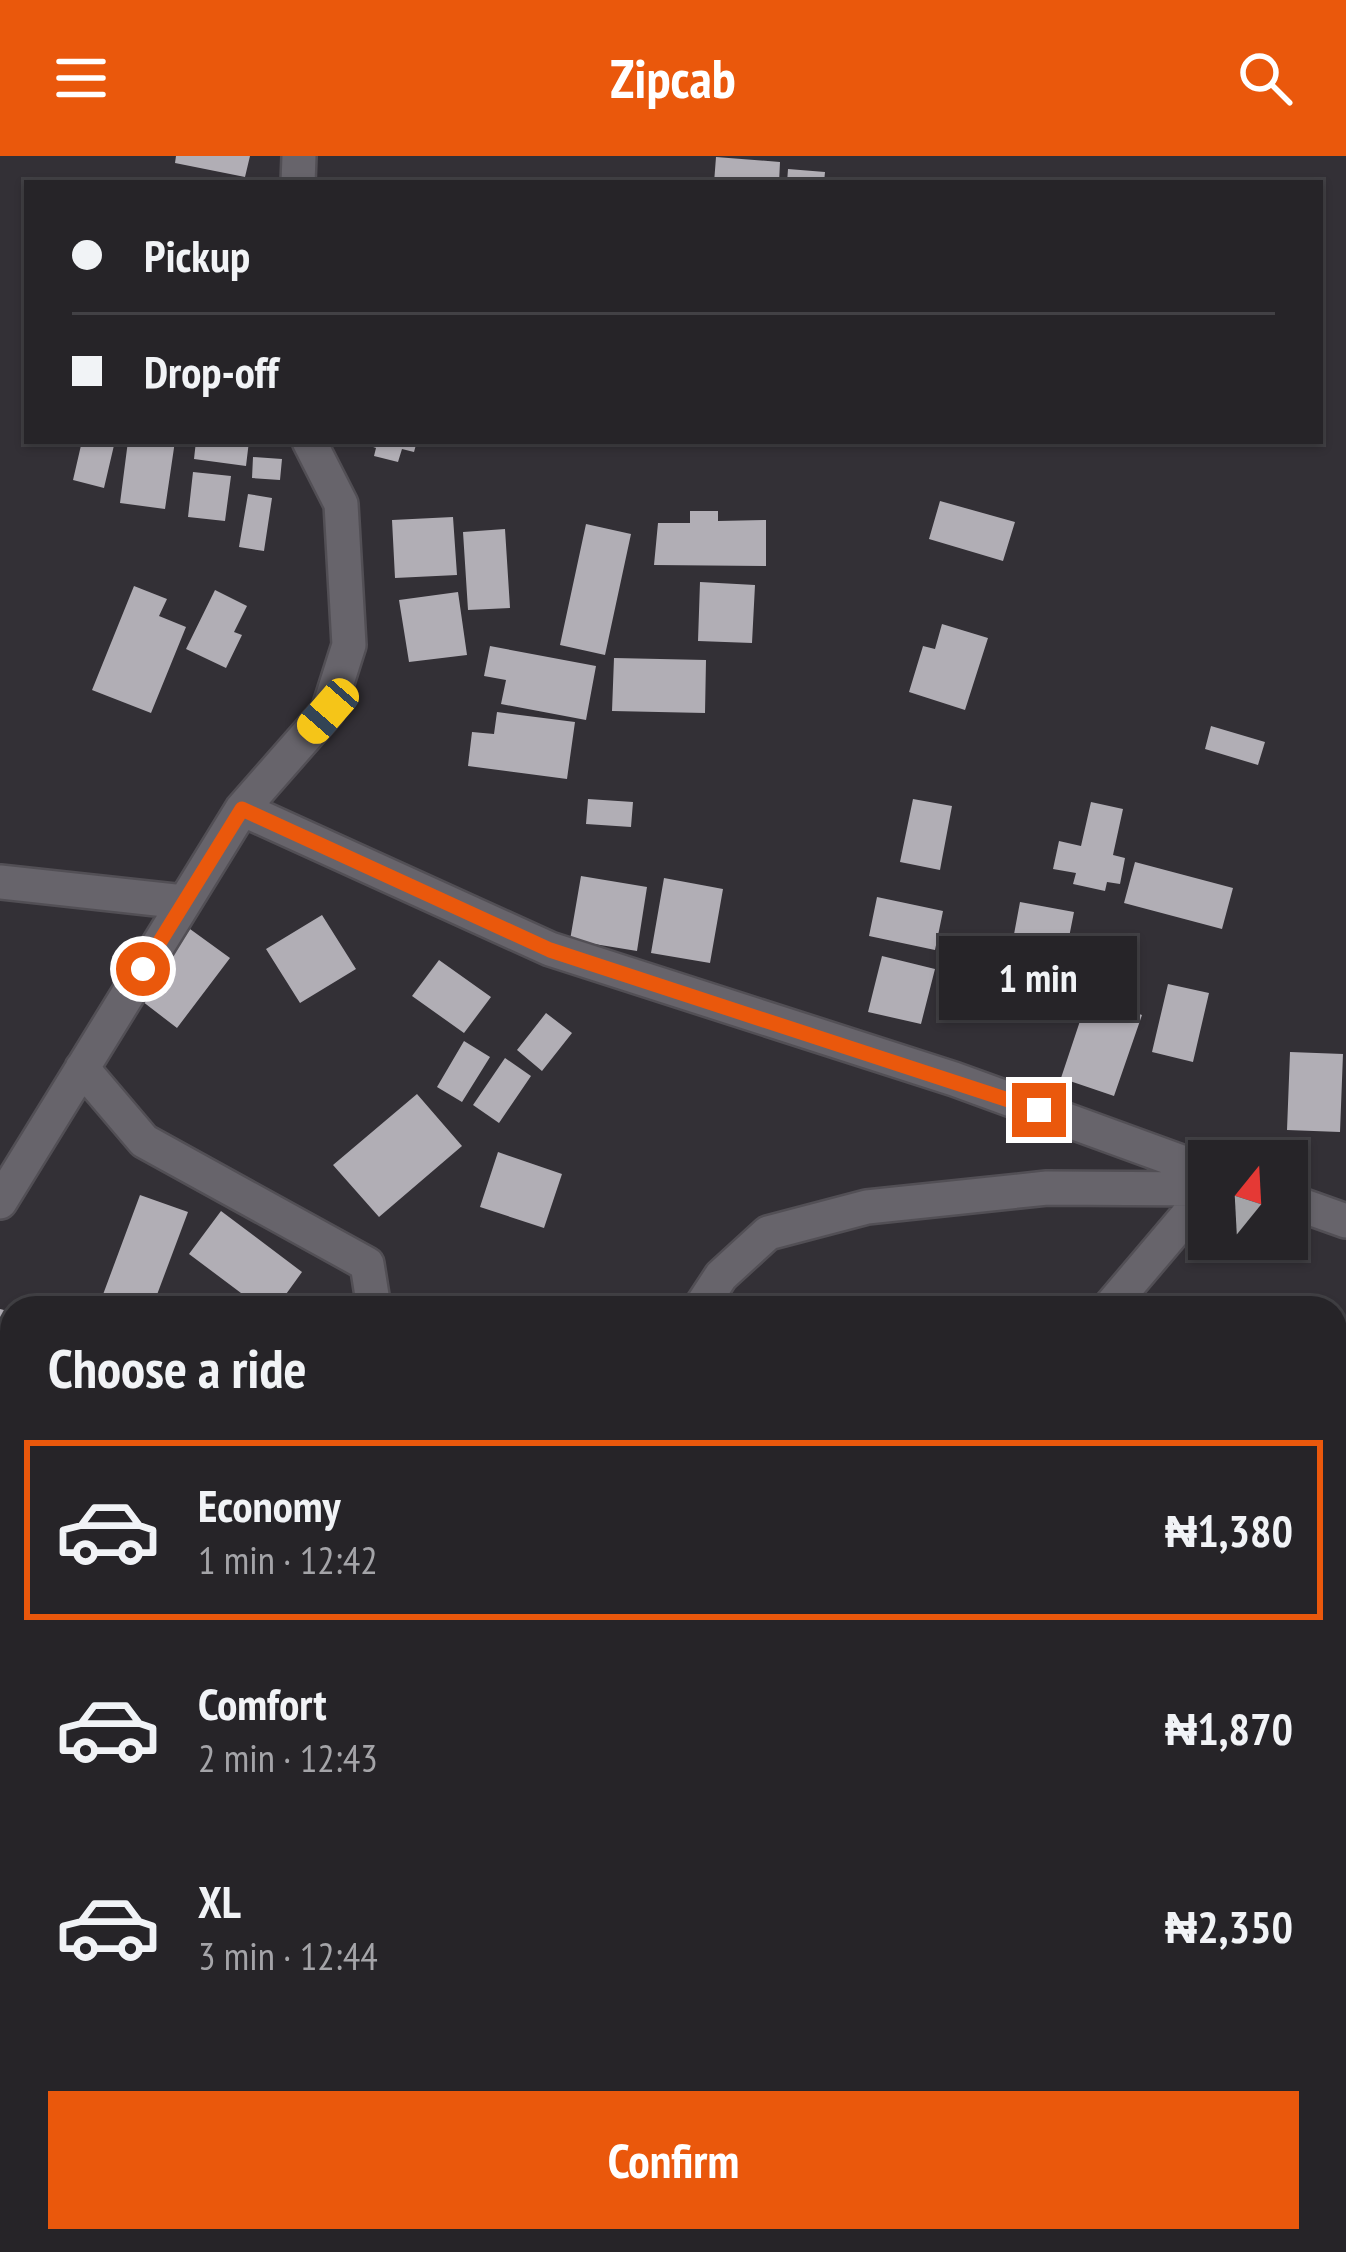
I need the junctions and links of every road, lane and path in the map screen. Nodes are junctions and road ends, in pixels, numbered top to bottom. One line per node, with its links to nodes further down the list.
1 (310, 444): 2 (street)
2 (242, 809): 4 (street); 6 (street)
3 (0, 882): 4 (street)
4 (184, 902): 5 (street)
5 (82, 1068): 8 (street); 12 (street)
6 (1188, 1164)
7 (1188, 1189): 13 (street)
8 (0, 1202)
9 (1308, 1207): 11 (street)
10 (1188, 1214): 14 (street)
11 (1346, 1221)
12 (372, 1296)
13 (708, 1296)
14 (1119, 1296)

